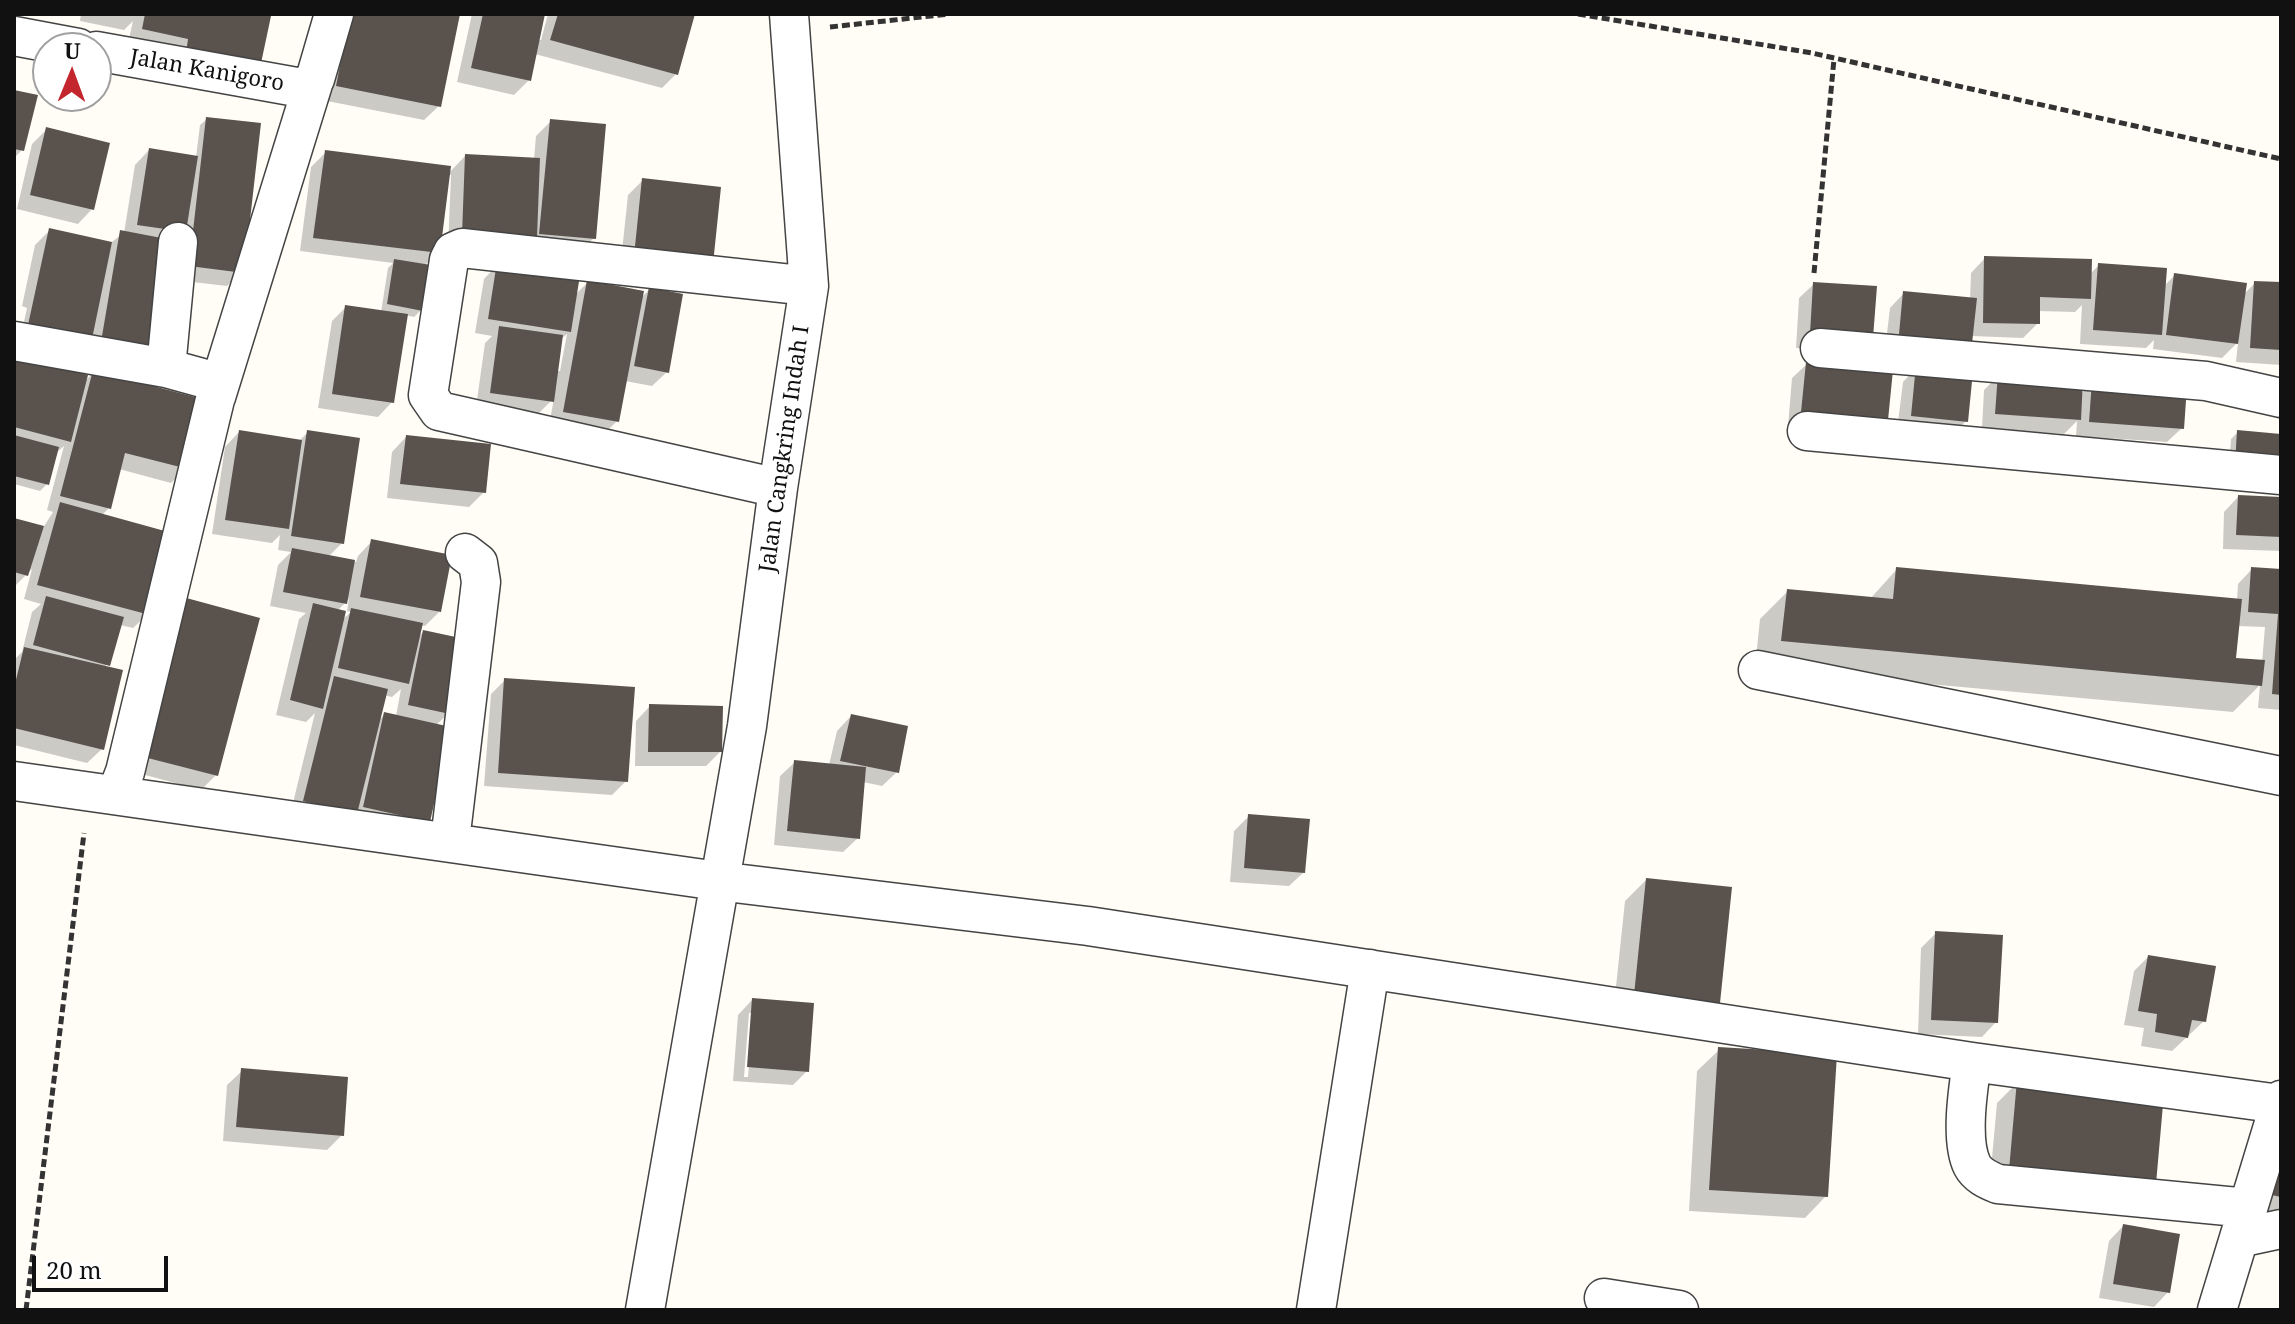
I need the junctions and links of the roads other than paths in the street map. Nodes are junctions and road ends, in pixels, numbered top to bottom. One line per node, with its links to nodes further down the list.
1 (334, 14): 4 (street)
2 (790, 23): 6 (street, Jalan Cangkring Indah I)
3 (112, 54): 4 (street, Jalan Kanigoro)
4 (314, 81): 10 (street)
5 (178, 242): 9 (street)
6 (809, 286): 14 (street, Jalan Cangkring Indah I); 14 (street)
7 (14, 341): 9 (street)
8 (1820, 348): 11 (street)
9 (166, 368): 10 (street)
10 (216, 397): 19 (street)
11 (2281, 398)
12 (1807, 431): 13 (street)
13 (2281, 475)
14 (778, 488): 21 (street, Jalan Cangkring Indah I)
15 (465, 553): 20 (street)
16 (1758, 670): 17 (street)
17 (2281, 776)
18 (14, 781): 19 (street)
19 (102, 794): 20 (street)
20 (450, 841): 21 (street)
21 (718, 881): 22 (street); 28 (street, Jalan Cangkring Indah I)
22 (1370, 969): 23 (street); 29 (street)
23 (1972, 1062): 24 (street); 25 (street)
24 (2280, 1102): 25 (street)
25 (2243, 1223): 26 (street); 31 (street)
26 (2281, 1229)
27 (1604, 1298): 30 (street)
28 (645, 1310)
29 (1316, 1310)
30 (1679, 1310)
31 (2217, 1310)

